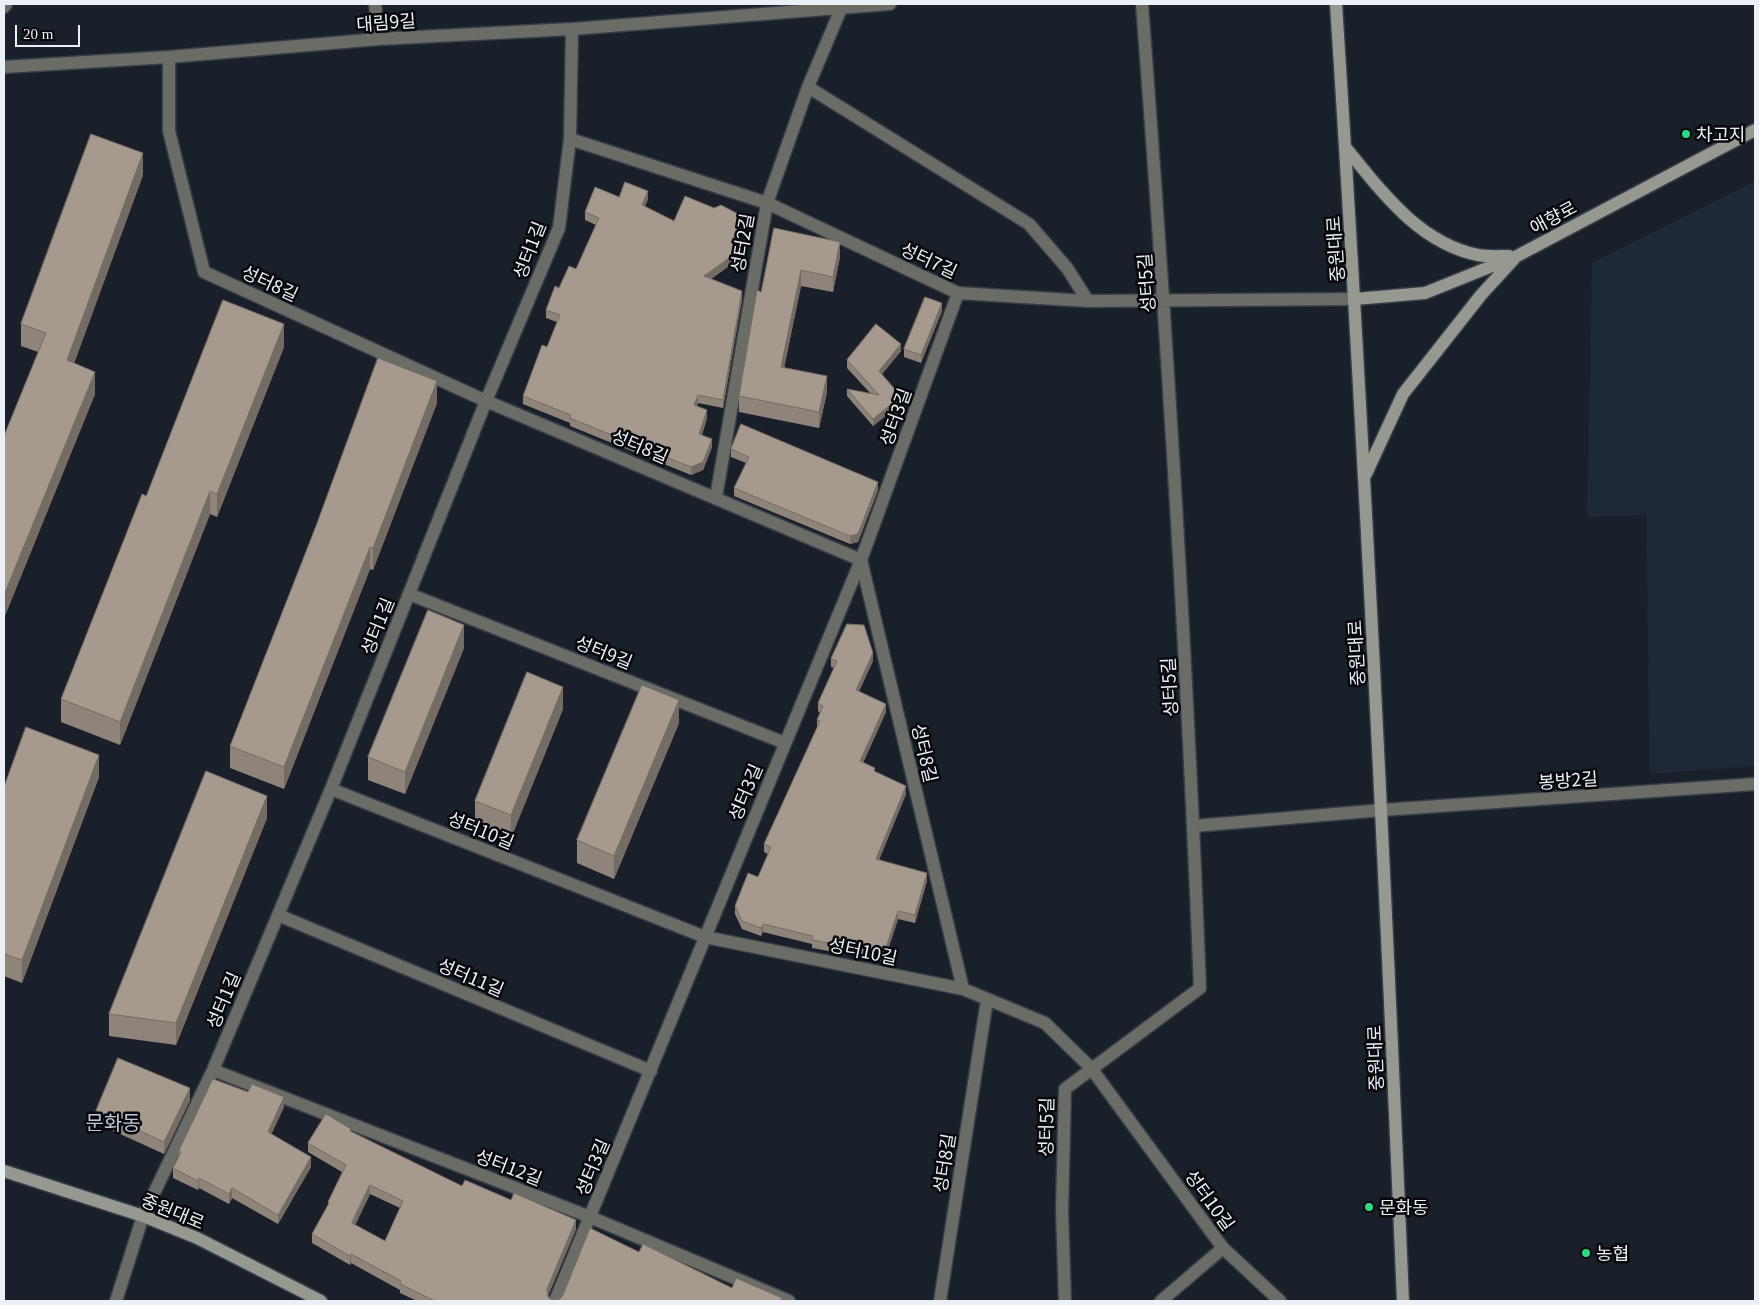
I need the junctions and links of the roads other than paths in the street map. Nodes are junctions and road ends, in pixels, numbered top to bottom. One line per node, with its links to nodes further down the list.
1 (375, 4): 7 (street)
2 (890, 4): 5 (street, 대림9길)
3 (1142, 4): 19 (street, 성터5길)
4 (1336, 4): 13 (street, 중원대로)
5 (843, 5): 6 (street, 대림9길); 10 (street, 성터2길)
6 (572, 29): 7 (street, 대림9길); 12 (street, 성터1길)
7 (379, 39): 8 (street, 대림9길)
8 (169, 57): 9 (street, 대림9길); 20 (street, 성터8길)
9 (4, 67)
10 (808, 87): 14 (street, 성터2길); 18 (street)
11 (1755, 130): 15 (street, 애향로)
12 (570, 138): 14 (street, 성터7길); 20 (street, 성터1길)
13 (1346, 148): 15 (street); 17 (street, 중원대로)
14 (767, 202): 16 (street, 성터7길); 22 (street, 성터2길)
15 (1517, 256): 17 (street, 애향로); 21 (street)
16 (958, 293): 18 (street, 성터7길); 23 (street, 성터3길)
17 (1355, 299): 19 (street, 성터7길); 21 (street, 중원대로)
18 (1088, 301): 19 (street, 성터7길)
19 (1165, 301): 29 (street, 성터5길)
20 (486, 401): 22 (street, 성터8길); 24 (street, 성터1길)
21 (1365, 476): 28 (street, 중원대로)
22 (716, 497): 23 (street, 성터8길)
23 (861, 560): 25 (street, 성터3길); 32 (street, 성터8길)
24 (409, 594): 25 (street, 성터9길); 27 (street, 성터1길)
25 (785, 743): 31 (street, 성터3길)
26 (1755, 784): 28 (street, 봉방2길)
27 (331, 789): 30 (street, 성터1길); 31 (street, 성터10길)
28 (1382, 810): 29 (street, 봉방2길); 49 (street, 중원대로)
29 (1194, 826): 34 (street, 성터5길)
30 (278, 915): 35 (street, 성터1길); 36 (street, 성터11길)
31 (705, 936): 32 (street, 성터10길); 36 (street, 성터3길)
32 (963, 990): 33 (street, 성터10길)
33 (987, 1000): 34 (street, 성터10길); 45 (street, 성터8길)
34 (1092, 1068): 40 (street, 성터10길); 46 (street, 성터5길)
35 (213, 1070): 38 (street, 성터1길); 39 (street, 성터12길)
36 (651, 1071): 39 (street, 성터3길)
37 (4, 1171): 38 (street, 중원대로)
38 (142, 1216): 41 (street, 성터1길); 42 (street, 중원대로)
39 (590, 1217): 43 (street, 성터3길); 44 (street, 성터12길)
40 (1223, 1248): 47 (street); 48 (street, 성터10길)
41 (116, 1301)
42 (321, 1301)
43 (556, 1301)
44 (789, 1301)
45 (940, 1301)
46 (1065, 1301)
47 (1161, 1301)
48 (1280, 1301)
49 (1402, 1301)

